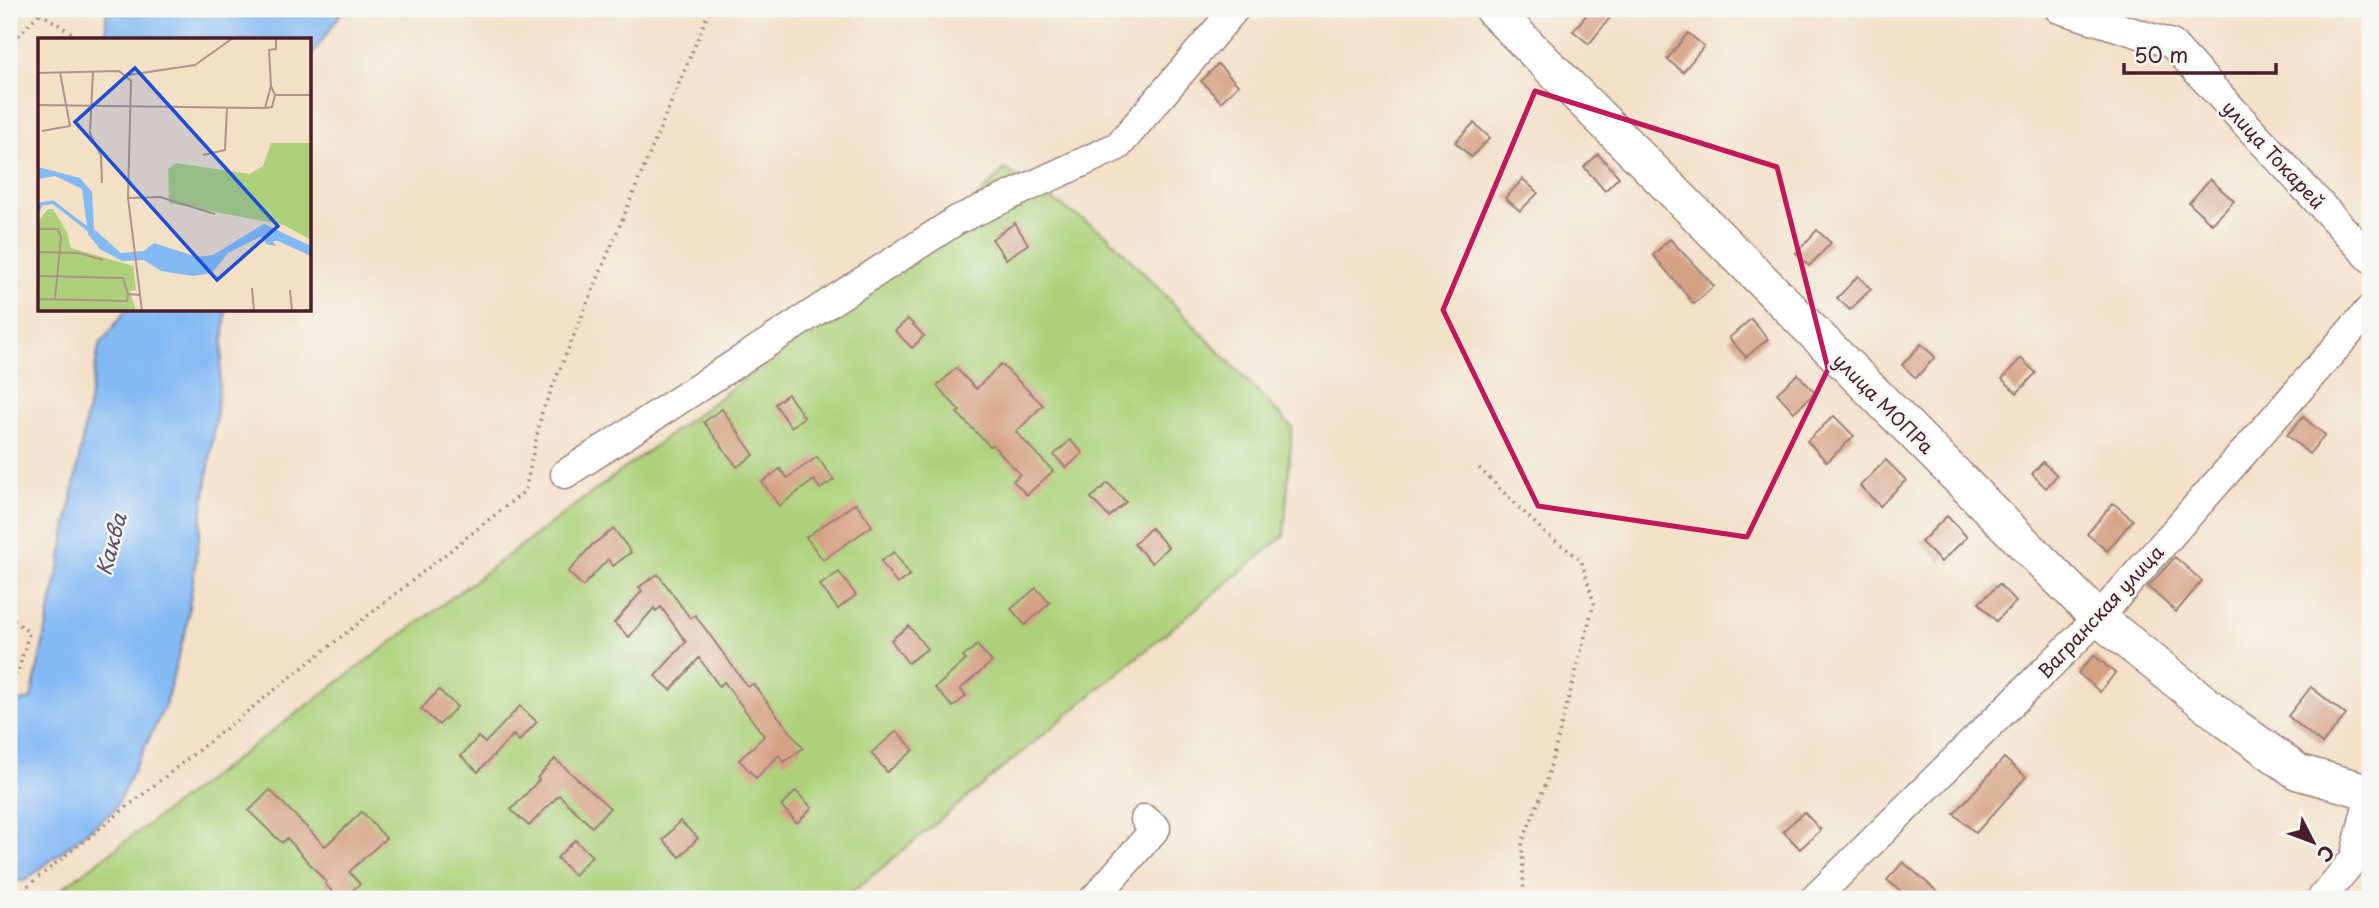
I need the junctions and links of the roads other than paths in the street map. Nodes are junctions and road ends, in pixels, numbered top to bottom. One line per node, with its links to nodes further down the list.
1 (1235, 9): 6 (street)
2 (1492, 9): 7 (main road, улица МОПРа)
3 (2059, 9): 4 (street, улица Токарей)
4 (2370, 258)
5 (2370, 309): 7 (street, Вагранская улица)
6 (565, 474)
7 (2098, 618): 8 (main road, улица МОПРа); 11 (street, Вагранская улица)
8 (2370, 792): 12 (street)
9 (1145, 820): 10 (street)
10 (1094, 899)
11 (1814, 899)
12 (2321, 899)

